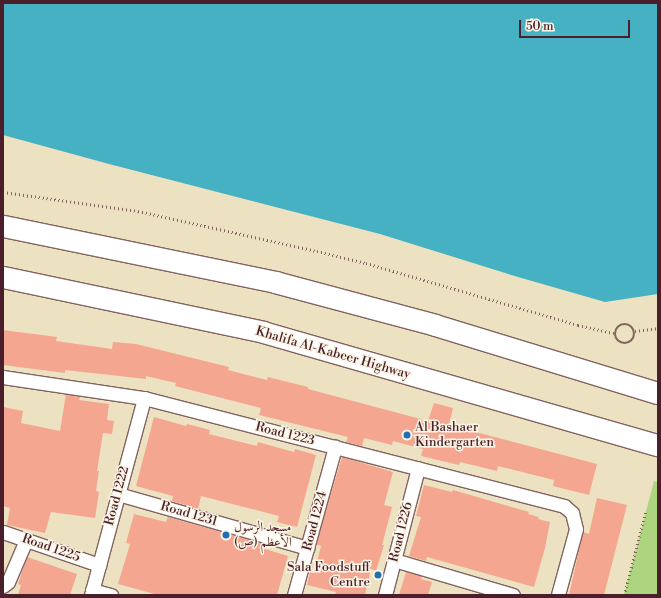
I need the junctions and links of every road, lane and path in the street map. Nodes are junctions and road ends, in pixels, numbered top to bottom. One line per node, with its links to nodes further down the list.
1 (3, 192): 6 (path)
2 (3, 226): 8 (main road)
3 (3, 277): 10 (main road, Khalifa Al-Kabeer Highway)
4 (658, 328): 5 (path)
5 (635, 331): 6 (path); 6 (path)
6 (614, 333)
7 (3, 377): 9 (street, Road 1223)
8 (658, 393)
9 (144, 398): 11 (street, Road 1223); 13 (street, Road 1222)
10 (658, 445)
11 (335, 447): 12 (street, Road 1223); 17 (street, Road 1224)
12 (418, 468): 18 (street, Road 1226); 26 (street, Road 1223)
13 (118, 494): 17 (street, Road 1231); 19 (street, Road 1222)
14 (646, 510): 27 (path)
15 (3, 532): 16 (street, Road 1225)
16 (26, 540): 19 (street, Road 1225); 20 (street)
17 (307, 548): 23 (street, Road 1224)
18 (394, 560): 24 (street, Road 1226); 25 (street)
19 (99, 565): 21 (street, Road 1222)
20 (3, 586)
21 (91, 592): 22 (street)
22 (111, 595)
23 (294, 595)
24 (385, 595)
25 (512, 595)
26 (558, 595)
27 (624, 595)

